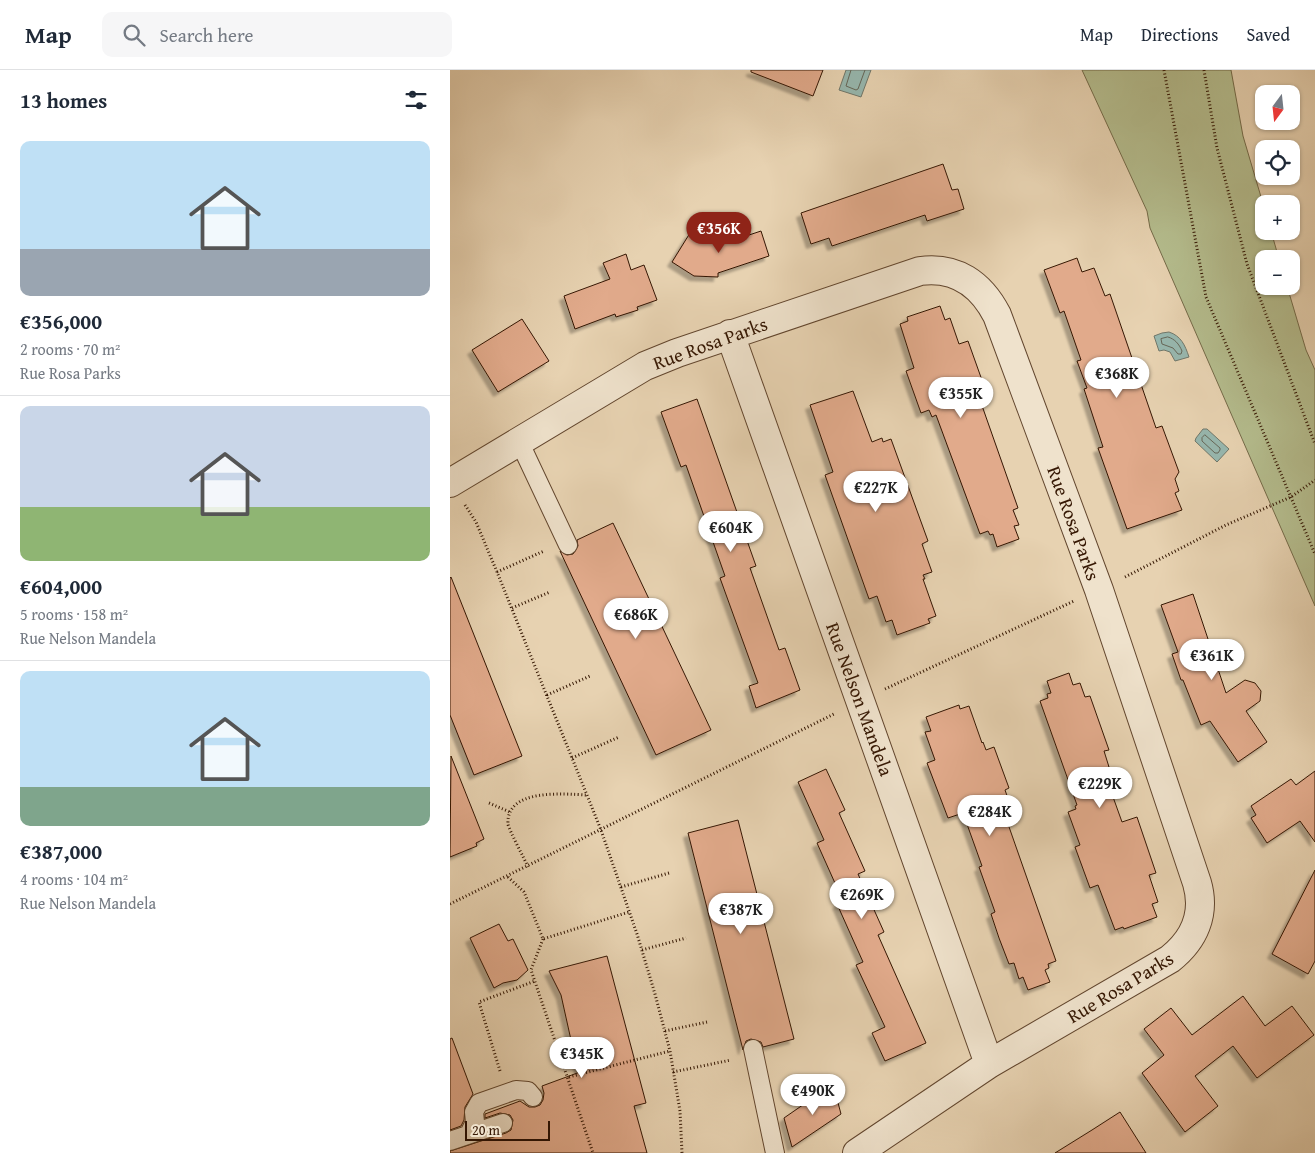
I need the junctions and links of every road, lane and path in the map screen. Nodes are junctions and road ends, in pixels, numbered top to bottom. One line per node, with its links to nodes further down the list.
1 (1164, 70): 8 (path)
2 (1204, 70): 5 (path)
3 (730, 334): 4 (street, Rue Rosa Parks); 12 (street, Rue Rosa Parks); 17 (street, Rue Nelson Mandela)
4 (519, 441): 7 (street, Rue Rosa Parks); 9 (lane)
5 (1315, 444)
6 (1315, 480): 8 (path)
7 (451, 482): 11 (path)
8 (1291, 497): 10 (path); 12 (path)
9 (567, 543): 11 (path)
10 (1315, 554)
11 (497, 572): 14 (path)
12 (1099, 590): 17 (path); 38 (street, Rue Rosa Parks)
13 (550, 592): 14 (path)
14 (512, 608): 16 (path)
15 (590, 676): 16 (path)
16 (546, 695): 19 (path)
17 (861, 700): 23 (path); 38 (street, Rue Nelson Mandela)
18 (619, 737): 19 (path)
19 (572, 758): 20 (path)
20 (586, 795): 22 (path); 23 (path)
21 (489, 803): 22 (path)
22 (510, 812): 24 (path)
23 (601, 830): 24 (path); 27 (path)
24 (528, 867): 26 (path)
25 (669, 873): 27 (path)
26 (508, 876): 28 (path); 31 (path)
27 (621, 887): 29 (path)
28 (450, 904)
29 (629, 912): 31 (path); 32 (path)
30 (686, 938): 32 (path)
31 (543, 939): 33 (path)
32 (642, 950): 35 (path)
33 (535, 981): 40 (path); 41 (path)
34 (707, 1022): 35 (path)
35 (665, 1031): 36 (path)
36 (670, 1051): 39 (path); 41 (path)
37 (753, 1052): 39 (path); 48 (lane)
38 (989, 1064): 49 (street, Rue Rosa Parks)
39 (673, 1072): 47 (path)
40 (501, 1073)
41 (569, 1077): 46 (path)
42 (533, 1096): 44 (lane)
43 (503, 1123): 44 (lane)
44 (470, 1134): 45 (lane)
45 (450, 1141)
46 (593, 1153)
47 (682, 1153)
48 (776, 1153)
49 (857, 1153)

